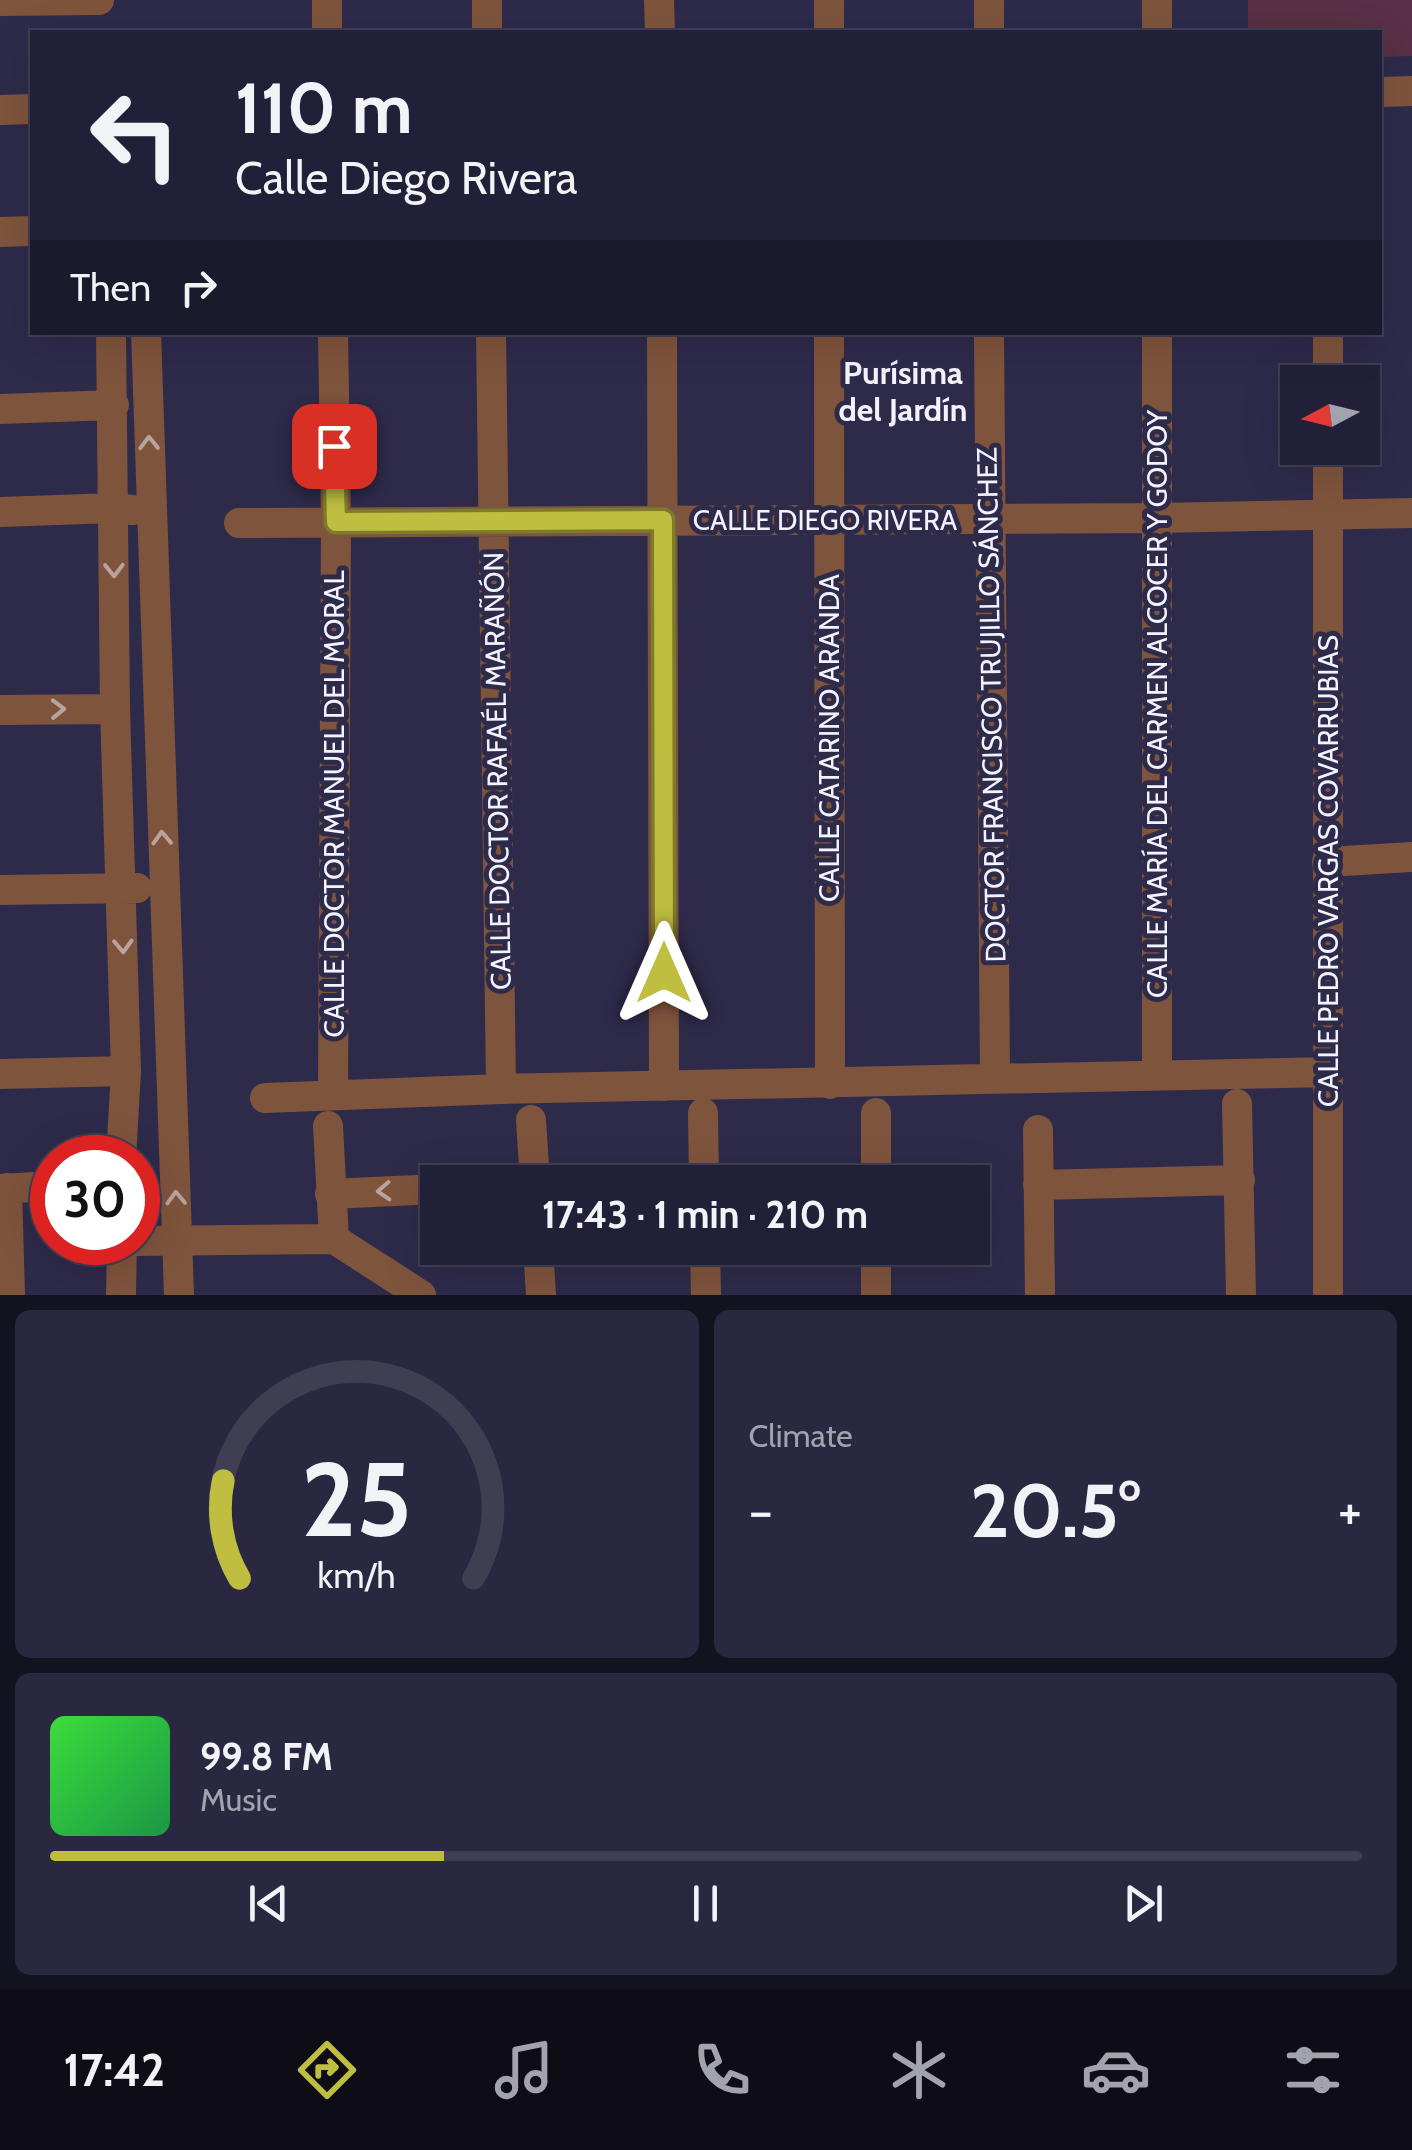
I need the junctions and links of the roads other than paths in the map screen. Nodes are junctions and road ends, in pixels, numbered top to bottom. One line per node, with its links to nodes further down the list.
1 (99, 0): 8 (street)
2 (327, 0): 9 (street)
3 (487, 0): 10 (street)
4 (659, 0): 11 (street)
5 (829, 0): 12 (street)
6 (989, 0): 13 (street)
7 (1157, 0): 14 (street)
8 (0, 1)
9 (327, 30)
10 (487, 30)
11 (660, 30)
12 (829, 30)
13 (989, 30)
14 (1157, 30)
15 (1412, 91): 16 (street)
16 (1382, 92)
17 (30, 109): 18 (street)
18 (0, 110)
19 (30, 231): 20 (street)
20 (0, 232)
21 (111, 335): 31 (street)
22 (146, 335): 36 (street, one-way to 22)
23 (332, 335): 44 (street, CALLE DOCTOR MANUEL DEL MORAL)
24 (490, 335): 41 (street, CALLE DOCTOR RAFAÉL MARAÑÓN)
25 (662, 335): 42 (street)
26 (829, 335): 43 (street, CALLE CATARINO ARANDA)
27 (988, 335): 40 (street, DOCTOR FRANCISCO TRUJILLO SÁNCHEZ)
28 (1157, 335): 39 (street, CALLE MARÍA DEL CARMEN ALCOCER Y GODOY)
29 (1328, 335): 30 (street)
30 (1328, 365)
31 (114, 405): 32 (street); 34 (street)
32 (0, 409)
33 (1328, 465): 38 (street, CALLE PEDRO VARGAS COVARRUBIAS)
34 (113, 508): 35 (street); 36 (street); 46 (street, one-way to 46)
35 (0, 512)
36 (150, 513): 51 (street, one-way to 36)
37 (1412, 513): 38 (street, CALLE DIEGO RIVERA)
38 (1328, 515): 39 (street, CALLE DIEGO RIVERA); 49 (street, CALLE PEDRO VARGAS COVARRUBIAS)
39 (1157, 518): 40 (street, CALLE DIEGO RIVERA); 56 (street, CALLE MARÍA DEL CARMEN ALCOCER Y GODOY)
40 (989, 519): 43 (street, CALLE DIEGO RIVERA); 57 (street, DOCTOR FRANCISCO TRUJILLO SÁNCHEZ)
41 (493, 520): 42 (street, CALLE DIEGO RIVERA); 44 (street, CALLE DIEGO RIVERA); 60 (street, CALLE DOCTOR RAFAÉL MARAÑÓN)
42 (663, 520): 43 (street, CALLE DIEGO RIVERA); 59 (street)
43 (829, 520): 58 (street, CALLE CATARINO ARANDA)
44 (336, 522): 45 (street, CALLE DIEGO RIVERA); 61 (street, CALLE DOCTOR MANUEL DEL MORAL)
45 (239, 524)
46 (115, 708): 47 (street, one-way to 46); 50 (street)
47 (0, 710)
48 (1412, 857): 49 (street)
49 (1327, 862): 54 (street, CALLE PEDRO VARGAS COVARRUBIAS)
50 (121, 888): 51 (street); 52 (street); 53 (street, one-way to 53)
51 (163, 888): 80 (street, one-way to 51)
52 (0, 890)
53 (126, 1071): 55 (street); 69 (street)
54 (1328, 1072): 56 (street); 95 (street, CALLE PEDRO VARGAS COVARRUBIAS)
55 (0, 1074)
56 (1157, 1075): 57 (street)
57 (995, 1078): 58 (street)
58 (830, 1084): 59 (street)
59 (664, 1086): 60 (street)
60 (501, 1089): 61 (street)
61 (332, 1095): 62 (street)
62 (265, 1098)
63 (1237, 1104): 73 (street)
64 (703, 1113): 71 (street)
65 (876, 1113): 72 (street)
66 (531, 1120): 70 (street)
67 (328, 1126): 78 (street)
68 (1038, 1130): 74 (street)
69 (122, 1135)
70 (533, 1165)
71 (704, 1165)
72 (876, 1165)
73 (1240, 1180): 74 (street); 94 (street)
74 (1038, 1186): 93 (street)
75 (30, 1187): 76 (street)
76 (3, 1188): 86 (street)
77 (420, 1190): 78 (street, one-way to 78)
78 (330, 1194): 81 (street)
79 (160, 1239): 80 (street)
80 (177, 1239): 81 (street); 88 (street)
81 (334, 1239): 89 (street)
82 (122, 1265): 87 (street)
83 (539, 1265): 90 (street)
84 (705, 1265): 91 (street)
85 (876, 1265): 92 (street)
86 (10, 1295)
87 (122, 1295)
88 (179, 1295)
89 (421, 1295)
90 (541, 1295)
91 (706, 1295)
92 (876, 1295)
93 (1040, 1295)
94 (1241, 1295)
95 (1328, 1295)

